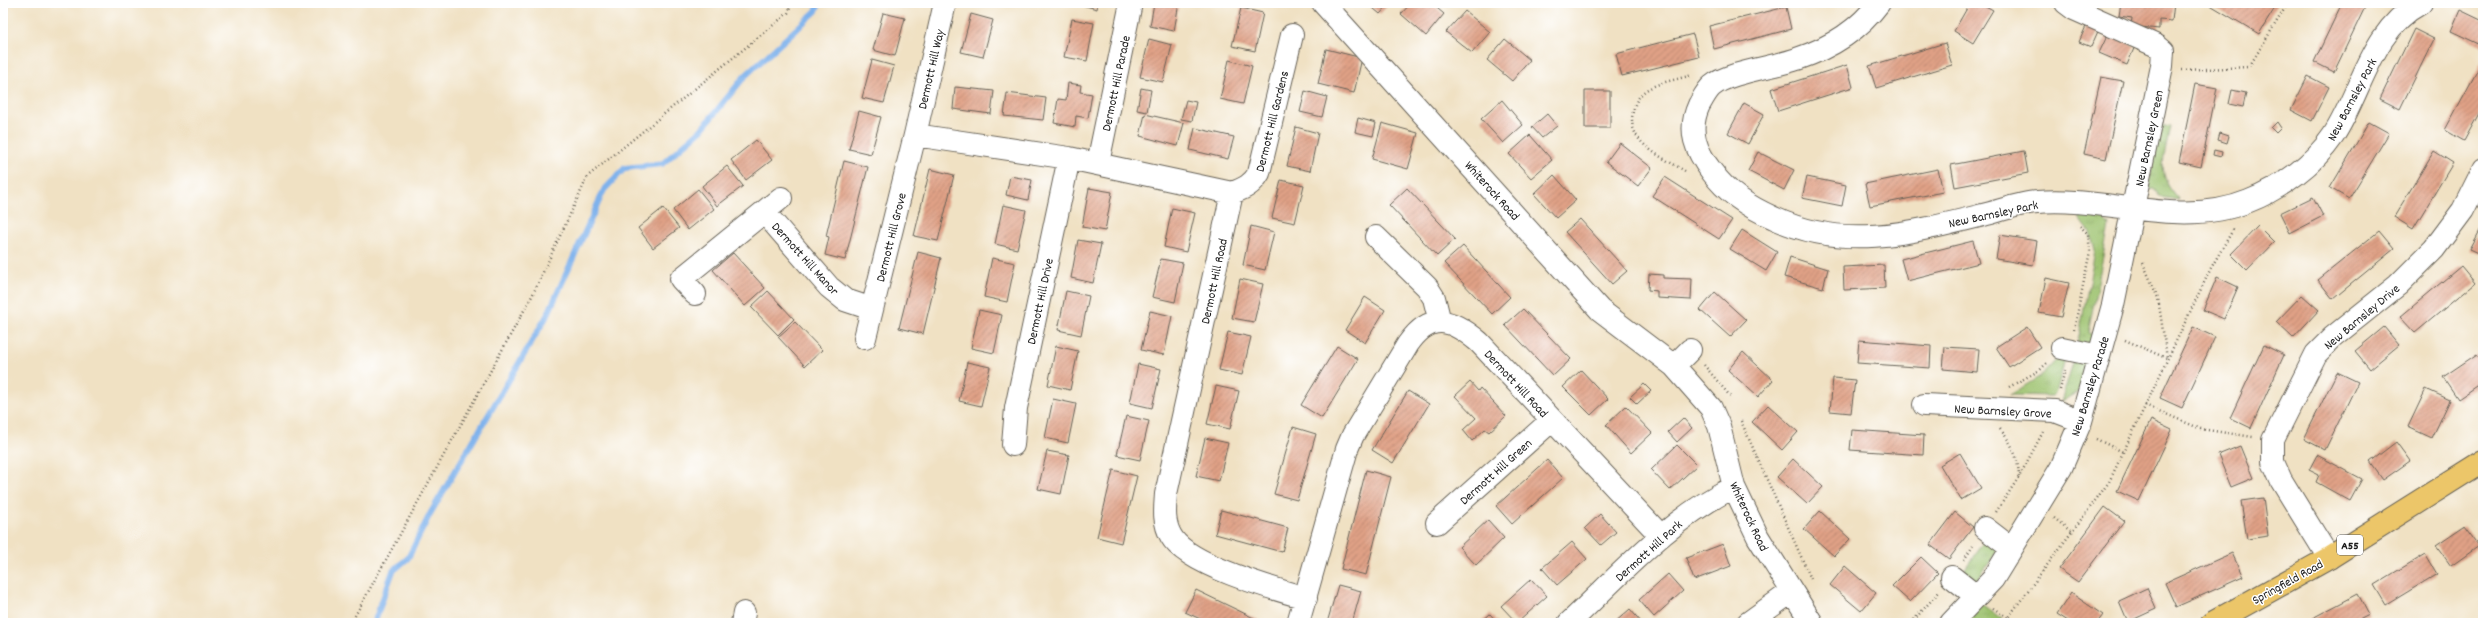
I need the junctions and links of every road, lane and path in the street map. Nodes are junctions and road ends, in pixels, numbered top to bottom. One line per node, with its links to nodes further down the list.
1 (792, 3): 61 (path)
2 (945, 3): 11 (street, Dermott Hill Way)
3 (1131, 3): 13 (street, Dermott Hill Parade)
4 (1322, 3): 32 (street, Whiterock Road)
5 (1880, 3): 18 (street, New Barnsley Park)
6 (2066, 3): 10 (street)
7 (2288, 3): 10 (path)
8 (2421, 3): 17 (street, New Barnsley Park)
9 (1292, 35): 15 (street, Dermott Hill Gardens)
10 (2162, 69): 19 (street, New Barnsley Green)
11 (915, 135): 12 (street); 24 (street, Dermott Hill Grove)
12 (1069, 158): 13 (street); 43 (street, Dermott Hill Drive)
13 (1098, 163): 15 (street)
14 (2483, 170): 41 (street, New Barnsley Drive)
15 (1232, 193): 59 (street, Dermott Hill Road)
16 (781, 198): 20 (street, Dermott Hill Manor)
17 (2250, 201): 19 (street, New Barnsley Park); 31 (path)
18 (2060, 202): 19 (street, New Barnsley Park); 28 (path)
19 (2133, 209): 22 (street, New Barnsley Parade)
20 (764, 212): 23 (street, Dermott Hill Manor); 24 (street, Dermott Hill Manor)
21 (1376, 237): 25 (street)
22 (2125, 246): 30 (street, New Barnsley Parade); 31 (path)
23 (695, 294)
24 (872, 309): 26 (street, Dermott Hill Grove)
25 (1440, 322): 39 (street, Dermott Hill Road); 59 (street)
26 (865, 338)
27 (2130, 342): 31 (path)
28 (2066, 349): 30 (street); 36 (path); 37 (path)
29 (1690, 350): 32 (street); 33 (path)
30 (2099, 356): 40 (street, New Barnsley Parade)
31 (2167, 358): 34 (path)
32 (1674, 366): 47 (street, Whiterock Road)
33 (1732, 399)
34 (2145, 405): 41 (path); 44 (path)
35 (1924, 406): 36 (street, New Barnsley Grove)
36 (1986, 408): 37 (street, New Barnsley Grove); 46 (path)
37 (2054, 411): 40 (street, New Barnsley Grove)
38 (1738, 413): 56 (path)
39 (1552, 420): 49 (street, Dermott Hill Green); 52 (street, Dermott Hill Road)
40 (2081, 421): 53 (street, New Barnsley Parade)
41 (2273, 440): 54 (street, New Barnsley Drive)
42 (2100, 441): 44 (path)
43 (1013, 445)
44 (2124, 452): 51 (path)
45 (2483, 461): 54 (highway, Springfield Road / A55)
46 (2019, 477)
47 (1734, 487): 52 (street, Dermott Hill Park); 57 (street, Whiterock Road)
48 (2059, 522): 51 (path)
49 (1437, 523)
50 (1985, 528): 53 (street)
51 (2073, 533): 60 (path)
52 (1660, 536): 63 (street, Dermott Hill Park)
53 (2011, 548): 58 (street, New Barnsley Parade)
54 (2329, 558): 69 (highway, Springfield Road / A55)
55 (1952, 577): 58 (street)
56 (1814, 584)
57 (1791, 592): 64 (street); 65 (street, Whiterock Road)
58 (1976, 596): 60 (path); 66 (street, New Barnsley Parade)
59 (1306, 598): 62 (street)
60 (2009, 618): 67 (path); 68 (path)
61 (351, 623)
62 (1298, 623)
63 (1569, 623)
64 (1748, 623)
65 (1812, 623)
66 (1951, 623)
67 (2004, 623)
68 (2016, 623)
69 (2212, 623)

